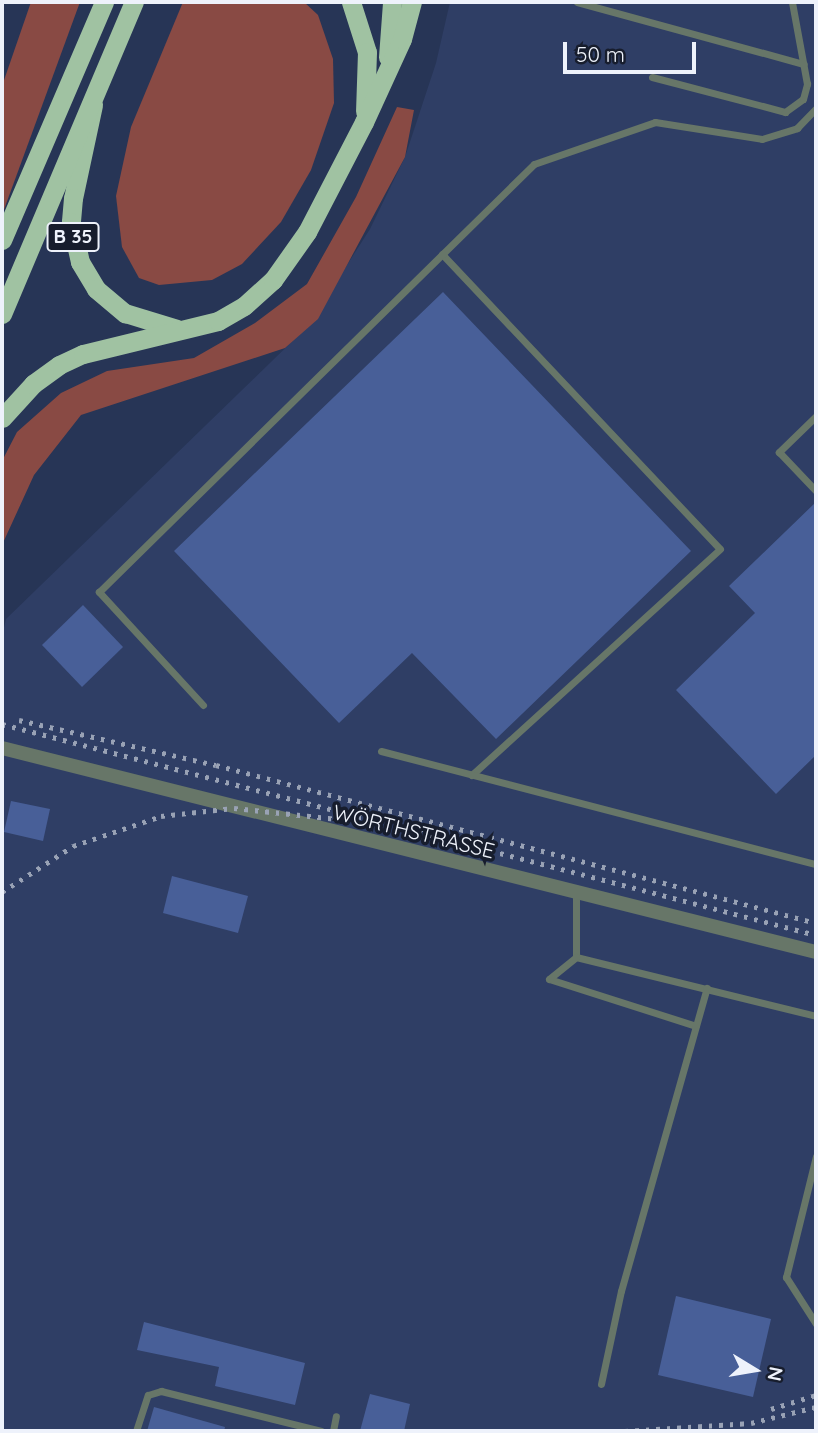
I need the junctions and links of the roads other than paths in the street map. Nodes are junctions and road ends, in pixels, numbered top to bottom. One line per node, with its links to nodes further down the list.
1 (104, 2): 14 (highway)
2 (134, 2): 11 (highway, B 35)
3 (351, 2): 13 (highway)
4 (392, 2): 9 (highway)
5 (412, 2): 9 (highway)
6 (577, 2): 8 (lane)
7 (792, 2): 8 (lane)
8 (804, 64): 10 (lane)
9 (386, 72): 13 (highway)
10 (652, 77)
11 (96, 85): 16 (highway, B 35); 17 (highway, B 35)
12 (816, 108): 15 (lane)
13 (364, 122): 17 (highway)
14 (2, 240)
15 (442, 254): 21 (lane); 24 (lane)
16 (2, 314)
17 (182, 330): 19 (highway)
18 (816, 416): 20 (lane)
19 (2, 418)
20 (816, 491)
21 (203, 705)
22 (2, 748): 26 (street, WÖRTHSTRASSE)
23 (381, 751): 24 (lane)
24 (472, 775): 25 (lane)
25 (816, 864)
26 (576, 892): 27 (street, WÖRTHSTRASSE); 28 (lane)
27 (816, 952)
28 (576, 957): 29 (lane); 31 (lane)
29 (707, 988): 30 (lane); 31 (lane)
30 (816, 1016)
31 (695, 1026): 34 (lane)
32 (816, 1156): 33 (lane)
33 (816, 1324)
34 (601, 1384)
35 (336, 1416): 38 (lane)
36 (136, 1431): 37 (lane)
37 (321, 1431)
38 (332, 1431)

